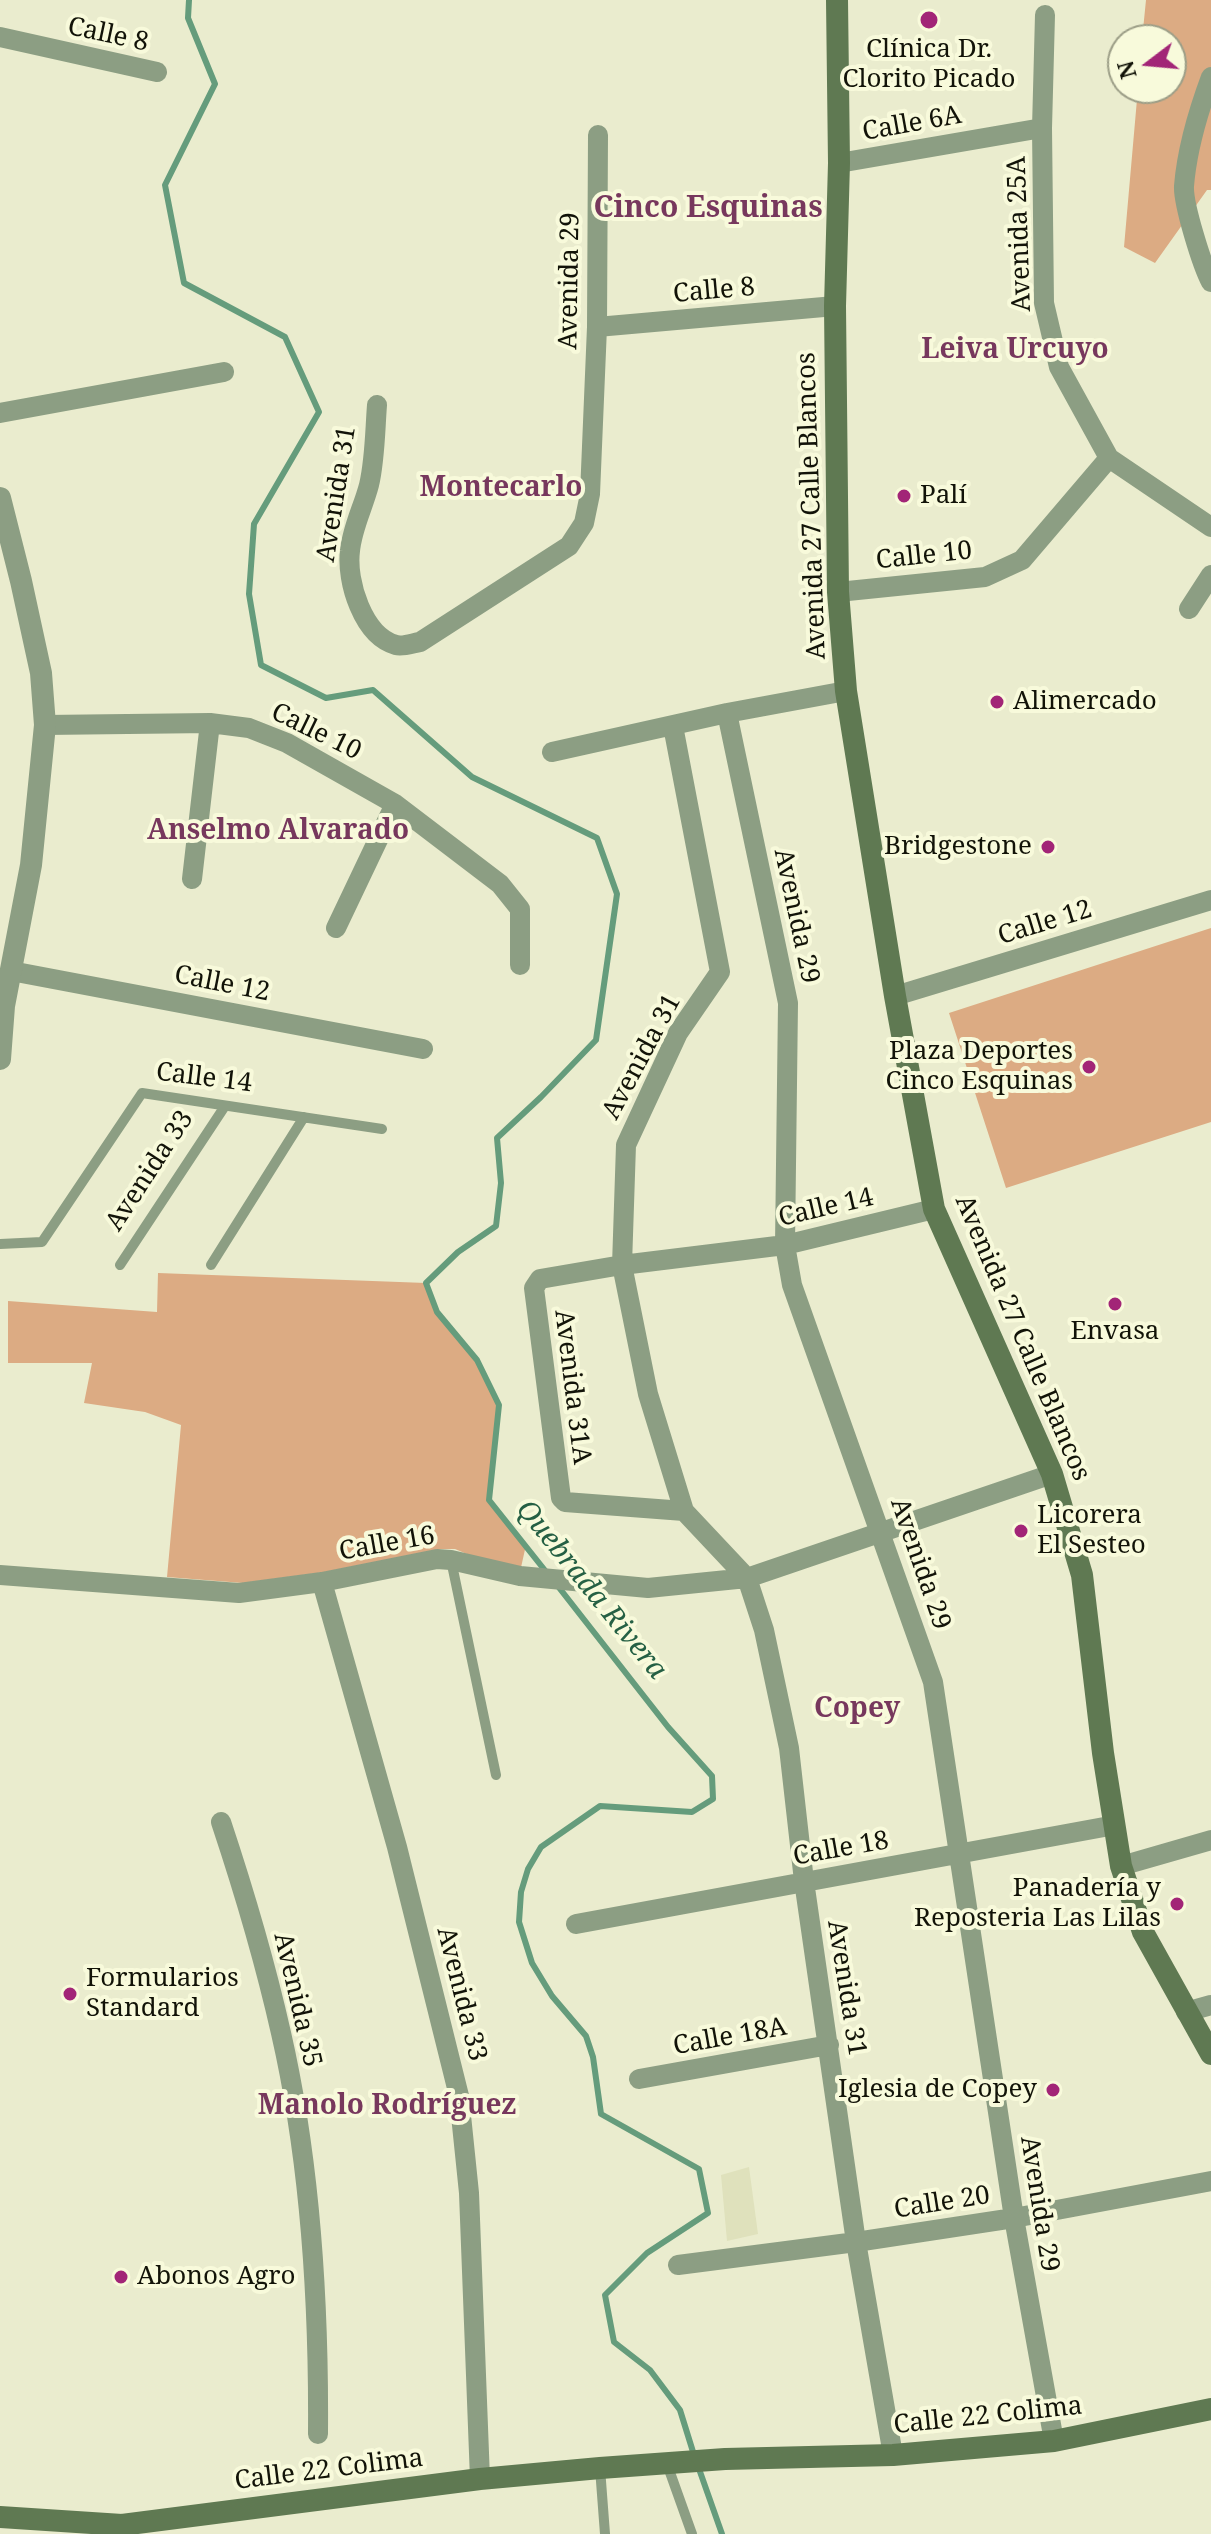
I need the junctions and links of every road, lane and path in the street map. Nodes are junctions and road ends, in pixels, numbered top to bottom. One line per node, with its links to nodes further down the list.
1 (837, 0): 8 (main road, Avenida 27 Calle Blancos)
2 (1045, 15): 6 (street, Avenida 25A)
3 (0, 37): 4 (street, Calle 8)
4 (157, 72)
5 (1211, 77): 9 (street)
6 (1042, 128): 8 (street, Calle 6A); 15 (street, Avenida 25A)
7 (598, 135): 11 (street, Avenida 29)
8 (839, 163): 10 (main road, Avenida 27 Calle Blancos)
9 (1211, 282)
10 (835, 306): 11 (street, Calle 8); 19 (main road, Avenida 27 Calle Blancos)
11 (597, 327): 21 (street, Avenida 29)
12 (224, 372): 14 (street)
13 (377, 405): 21 (street, Avenida 31)
14 (0, 413)
15 (1109, 458): 17 (street, Avenida 25A); 19 (street, Calle 10)
16 (0, 498): 25 (street)
17 (1211, 527)
18 (1211, 575): 20 (street)
19 (838, 592): 22 (main road, Avenida 27 Calle Blancos)
20 (1189, 609)
21 (420, 642)
22 (846, 691): 23 (street); 34 (main road, Avenida 27 Calle Blancos)
23 (727, 713): 26 (street); 42 (street, Avenida 29)
24 (210, 723): 25 (street, Calle 10); 28 (street, Calle 10); 29 (street)
25 (45, 725): 33 (street)
26 (673, 726): 27 (street); 45 (street, Avenida 31)
27 (552, 752)
28 (395, 804): 31 (street); 32 (street, Calle 10)
29 (192, 879)
30 (1211, 900): 34 (street, Calle 12)
31 (336, 928)
32 (520, 965)
33 (11, 971): 35 (street, Calle 12); 36 (street)
34 (895, 996): 40 (main road, Avenida 27 Calle Blancos)
35 (423, 1049)
36 (0, 1059)
37 (225, 1106): 38 (lane, Calle 14); 41 (lane, Calle 14); 43 (lane, Avenida 33)
38 (304, 1117): 39 (lane, Calle 14); 44 (lane)
39 (382, 1129)
40 (934, 1209): 42 (street, Calle 14); 47 (main road, Avenida 27 Calle Blancos)
41 (0, 1244)
42 (785, 1245): 45 (street, Calle 14); 49 (street, Avenida 29)
43 (120, 1265)
44 (211, 1265)
45 (622, 1265): 46 (street, Calle 14); 48 (street, Avenida 31)
46 (540, 1279): 48 (street, Avenida 31A)
47 (1052, 1474): 49 (street, Calle 16); 56 (main road, Avenida 27 Calle Blancos)
48 (684, 1511): 52 (street)
49 (881, 1532): 52 (street, Calle 16); 58 (street, Avenida 29)
50 (451, 1560): 52 (street, Calle 16); 53 (street, Calle 16); 54 (lane)
51 (0, 1575): 53 (street, Calle 16)
52 (747, 1578): 60 (street, Avenida 31)
53 (322, 1582): 77 (street, Avenida 33)
54 (496, 1775)
55 (221, 1822): 72 (street, Avenida 35)
56 (1115, 1825): 58 (street, Calle 18); 59 (main road, Avenida 27 Calle Blancos)
57 (1211, 1840): 59 (street)
58 (958, 1855): 60 (street, Calle 18); 68 (street, Avenida 29)
59 (1121, 1866): 63 (main road, Avenida 27 Calle Blancos)
60 (804, 1881): 61 (street, Calle 18); 64 (street, Avenida 31)
61 (576, 1924)
62 (1211, 2005): 63 (street)
63 (1186, 2012): 65 (main road, Avenida 27 Calle Blancos)
64 (829, 2045): 66 (street, Calle 18A); 69 (street, Avenida 31)
65 (1211, 2054)
66 (639, 2079)
67 (1211, 2181): 68 (street, Calle 20)
68 (1014, 2218): 69 (street, Calle 20); 73 (street, Avenida 29)
69 (856, 2242): 70 (street, Calle 20); 74 (street, Avenida 31)
70 (678, 2265)
71 (1211, 2409): 73 (main road, Calle 22 Colima)
72 (318, 2434)
73 (1054, 2441): 74 (main road, Calle 22 Colima)
74 (893, 2455): 75 (main road, Calle 22 Colima)
75 (669, 2462): 76 (main road, Calle 22 Colima); 81 (lane)
76 (600, 2468): 77 (main road, Calle 22 Colima); 80 (lane)
77 (480, 2479): 79 (main road, Calle 22 Colima)
78 (0, 2517): 79 (main road, Calle 22 Colima)
79 (123, 2529)
80 (605, 2534)
81 (692, 2534)

